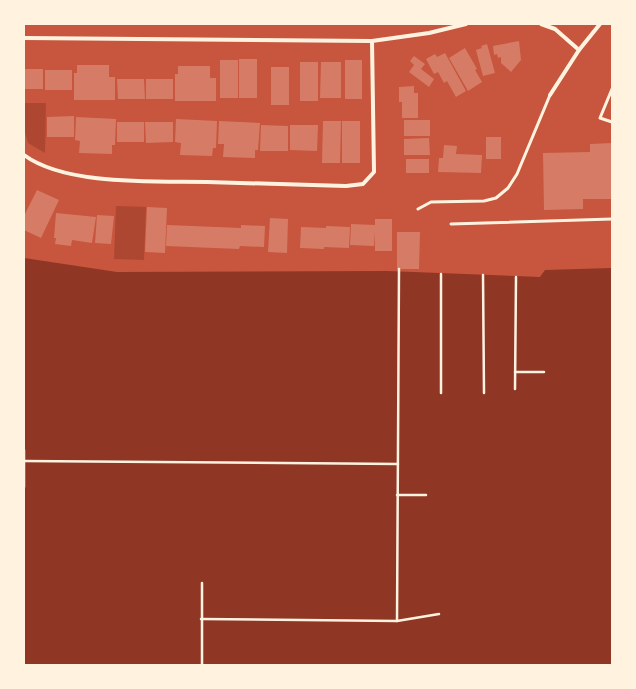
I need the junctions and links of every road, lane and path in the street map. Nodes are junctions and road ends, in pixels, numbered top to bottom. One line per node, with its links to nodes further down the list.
1 (466, 24): 5 (street)
2 (542, 24): 6 (street)
3 (600, 24): 6 (street)
4 (24, 38): 5 (street)
5 (372, 41): 10 (street)
6 (579, 50): 8 (street)
7 (612, 89): 9 (lane)
8 (550, 94): 11 (lane)
9 (612, 122)
10 (24, 155)
11 (418, 209)
12 (612, 219): 13 (lane)
13 (451, 224)
14 (399, 269): 25 (path)
15 (441, 274): 21 (path)
16 (483, 275): 22 (path)
17 (516, 277): 18 (path)
18 (515, 372): 19 (path); 20 (path)
19 (544, 372)
20 (515, 389)
21 (441, 393)
22 (484, 393)
23 (24, 450): 24 (path)
24 (24, 461): 25 (path); 26 (path)
25 (398, 464): 27 (path)
26 (24, 487)
27 (398, 495): 28 (path); 32 (path)
28 (426, 495)
29 (202, 584): 31 (path)
30 (439, 614): 32 (path)
31 (202, 619): 32 (path); 33 (path)
32 (397, 621)
33 (202, 665)

